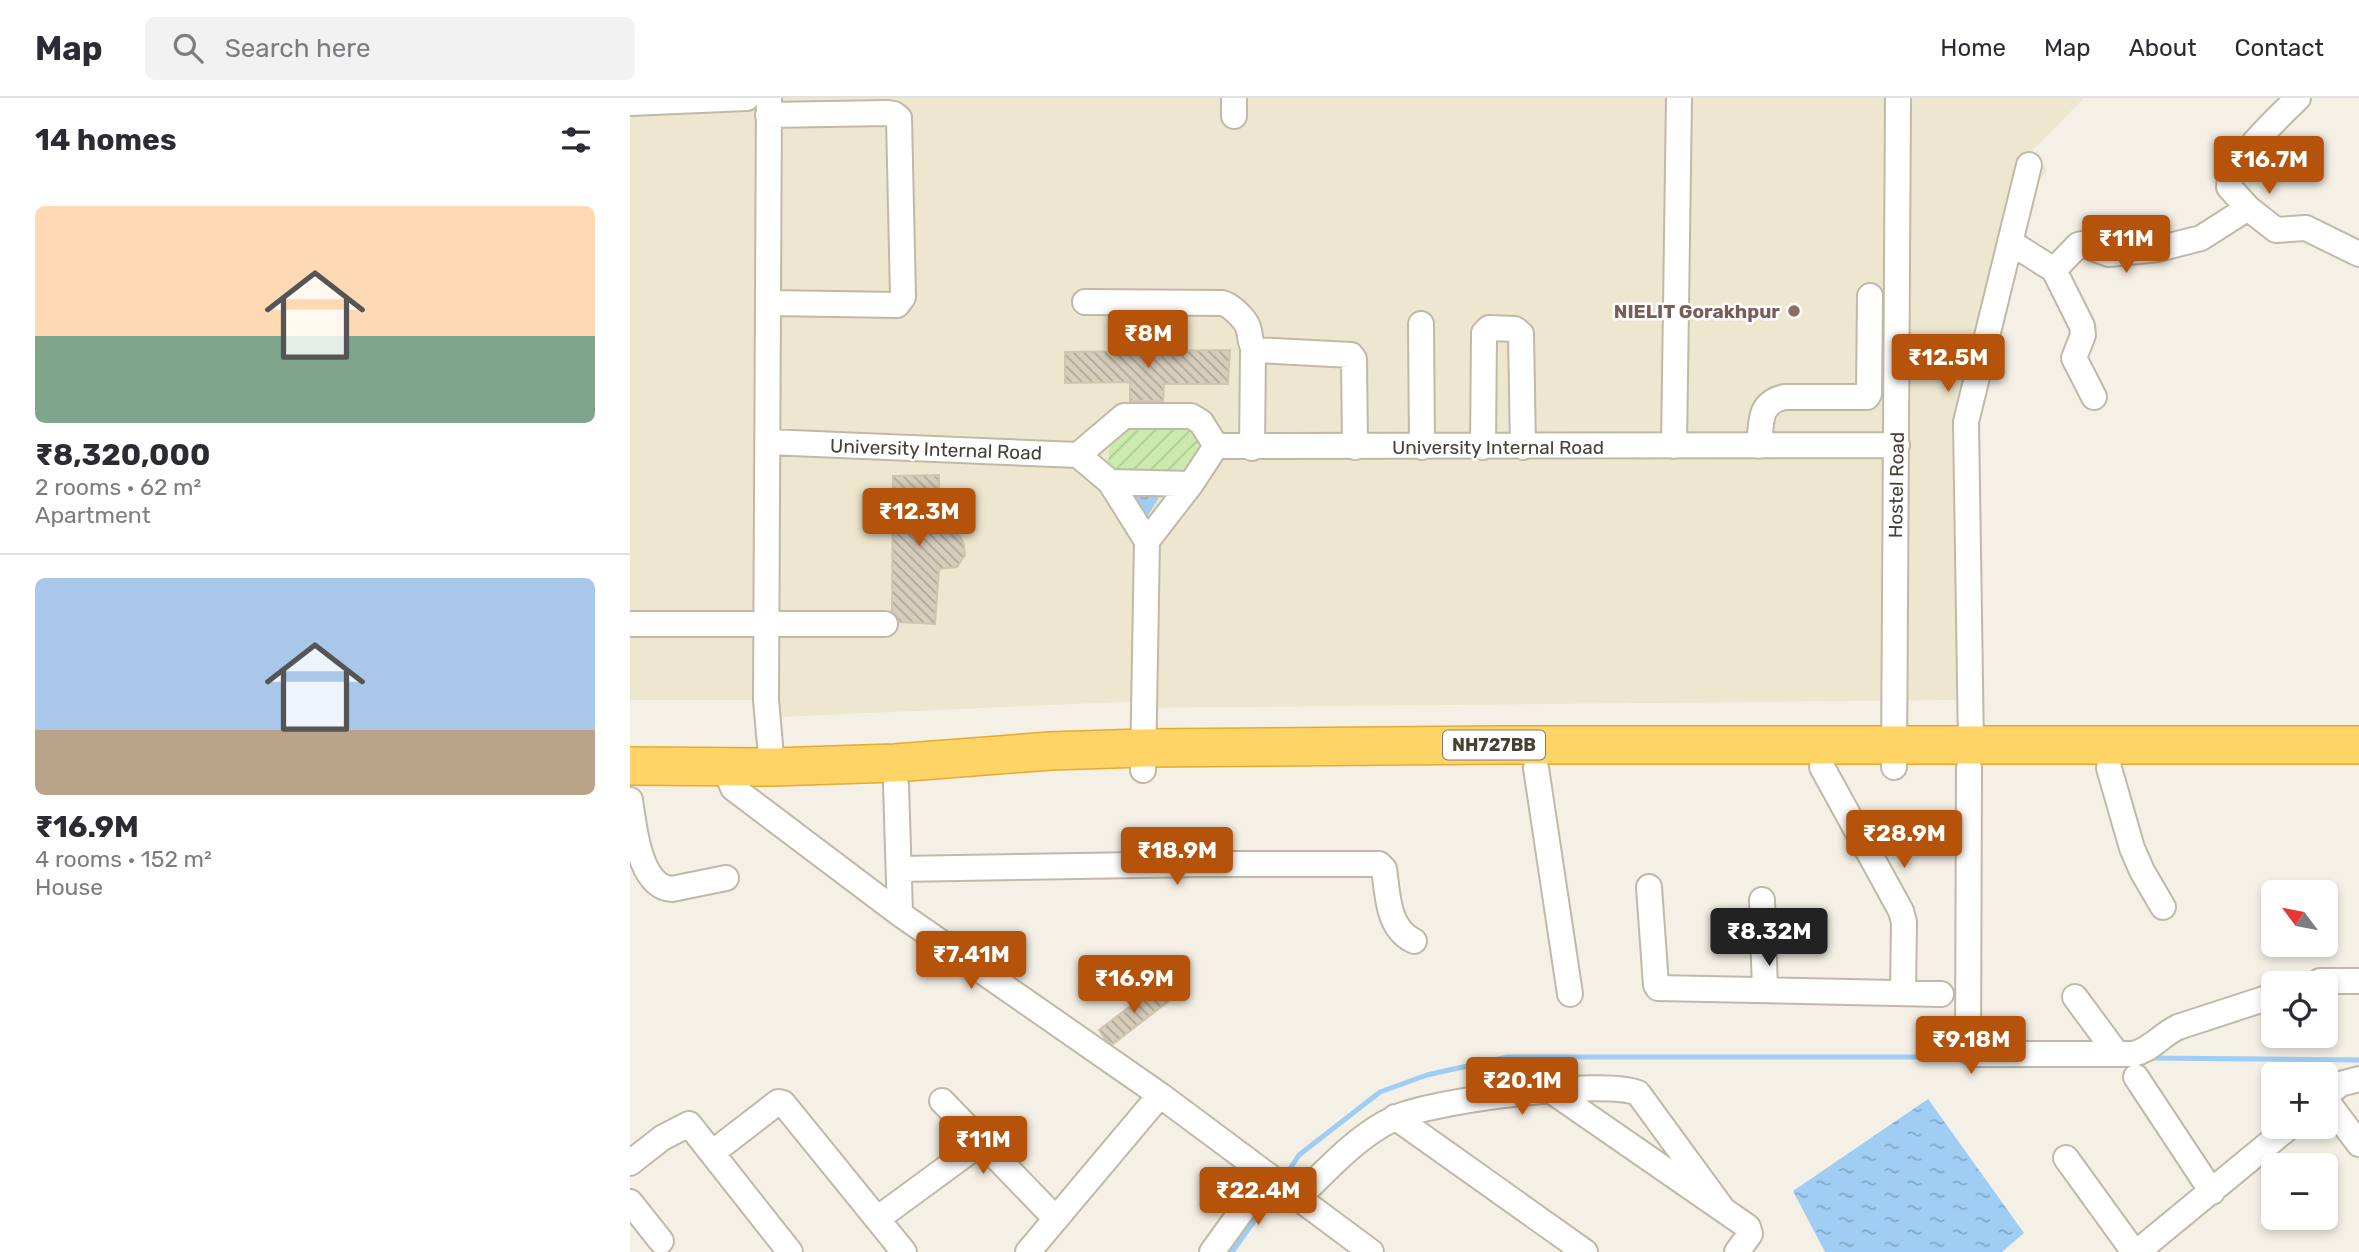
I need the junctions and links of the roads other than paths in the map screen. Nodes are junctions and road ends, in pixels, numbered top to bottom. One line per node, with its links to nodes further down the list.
1 (747, 98): 5 (street)
2 (1679, 98): 21 (street)
3 (1898, 98): 19 (street, Hostel Road)
4 (2298, 98): 8 (street)
5 (630, 103)
6 (769, 107): 14 (street); 14 (street)
7 (2029, 165): 9 (street)
8 (2248, 208): 10 (street); 11 (street)
9 (2010, 242): 11 (street); 37 (street)
10 (2359, 254)
11 (2054, 270): 17 (street)
12 (1870, 296): 22 (street)
13 (1085, 302): 16 (street)
14 (769, 303): 18 (street)
15 (1420, 324): 24 (street)
16 (1255, 351): 23 (street); 27 (street)
17 (2094, 397)
18 (768, 442): 28 (street, University Internal Road); 34 (street)
19 (1897, 445): 22 (street, University Internal Road); 36 (street, Hostel Road)
20 (1216, 446): 27 (street, University Internal Road); 28 (street); 30 (street)
21 (1674, 446): 22 (street, University Internal Road); 26 (street, University Internal Road)
22 (1759, 446)
23 (1354, 447): 24 (street, University Internal Road); 27 (street, University Internal Road)
24 (1422, 447): 25 (street, University Internal Road)
25 (1483, 447): 26 (street, University Internal Road); 26 (street)
26 (1522, 447)
27 (1252, 448)
28 (1078, 455): 29 (street)
29 (1110, 482): 30 (street); 31 (street)
30 (1191, 484): 31 (street)
31 (1147, 541): 38 (street)
32 (630, 624): 34 (street)
33 (885, 625): 34 (street)
34 (766, 626): 40 (street)
35 (2359, 745): 37 (highway, NH727BB)
36 (1894, 756): 37 (highway, NH727BB); 38 (highway, NH727BB); 43 (highway, NH727BB)
37 (1970, 757): 44 (highway, NH727BB); 64 (street)
38 (1143, 759): 40 (highway, NH727BB); 42 (highway, NH727BB); 46 (highway, NH727BB)
39 (630, 766): 45 (highway, NH727BB)
40 (772, 767): 45 (highway, NH727BB)
41 (2359, 767): 44 (highway, NH727BB)
42 (1536, 768): 43 (highway, NH727BB); 60 (street)
43 (1822, 768): 59 (street)
44 (2109, 768): 53 (street)
45 (728, 777): 46 (highway, NH727BB); 47 (highway, NH727BB); 54 (street)
46 (896, 785): 49 (street)
47 (630, 788)
48 (630, 800): 50 (street)
49 (899, 869): 54 (street); 55 (street)
50 (726, 878)
51 (1649, 887): 58 (street)
52 (1762, 900): 58 (street)
53 (2163, 907)
54 (900, 914): 69 (street)
55 (1415, 941)
56 (2338, 981): 57 (street)
57 (2359, 981)
58 (1765, 990): 59 (street)
59 (1903, 993): 61 (street)
60 (1570, 994)
61 (1941, 994)
62 (2076, 998): 64 (street)
63 (2261, 1000): 64 (street)
64 (2117, 1054)
65 (2136, 1077): 80 (street)
66 (2359, 1079): 67 (street)
67 (2338, 1086)
68 (1550, 1090): 72 (street); 82 (street); 82 (street)
69 (1160, 1095): 79 (street); 84 (street)
70 (942, 1101): 74 (street)
71 (2338, 1115): 75 (street)
72 (1395, 1117): 79 (street); 92 (street)
73 (2275, 1139): 80 (street)
74 (982, 1142): 83 (street); 84 (street)
75 (2359, 1144)
76 (712, 1153): 78 (street); 83 (street); 87 (street)
77 (2066, 1158): 93 (street)
78 (630, 1163)
79 (1281, 1185): 90 (street); 91 (street)
80 (2211, 1192): 93 (street)
81 (630, 1202): 85 (street)
82 (1722, 1208): 86 (street)
83 (877, 1219): 88 (street)
84 (1056, 1219): 89 (street)
85 (661, 1241)
86 (1743, 1249)
87 (790, 1252)
88 (904, 1252)
89 (1028, 1252)
90 (1212, 1252)
91 (1371, 1252)
92 (1586, 1252)
93 (2136, 1252)

